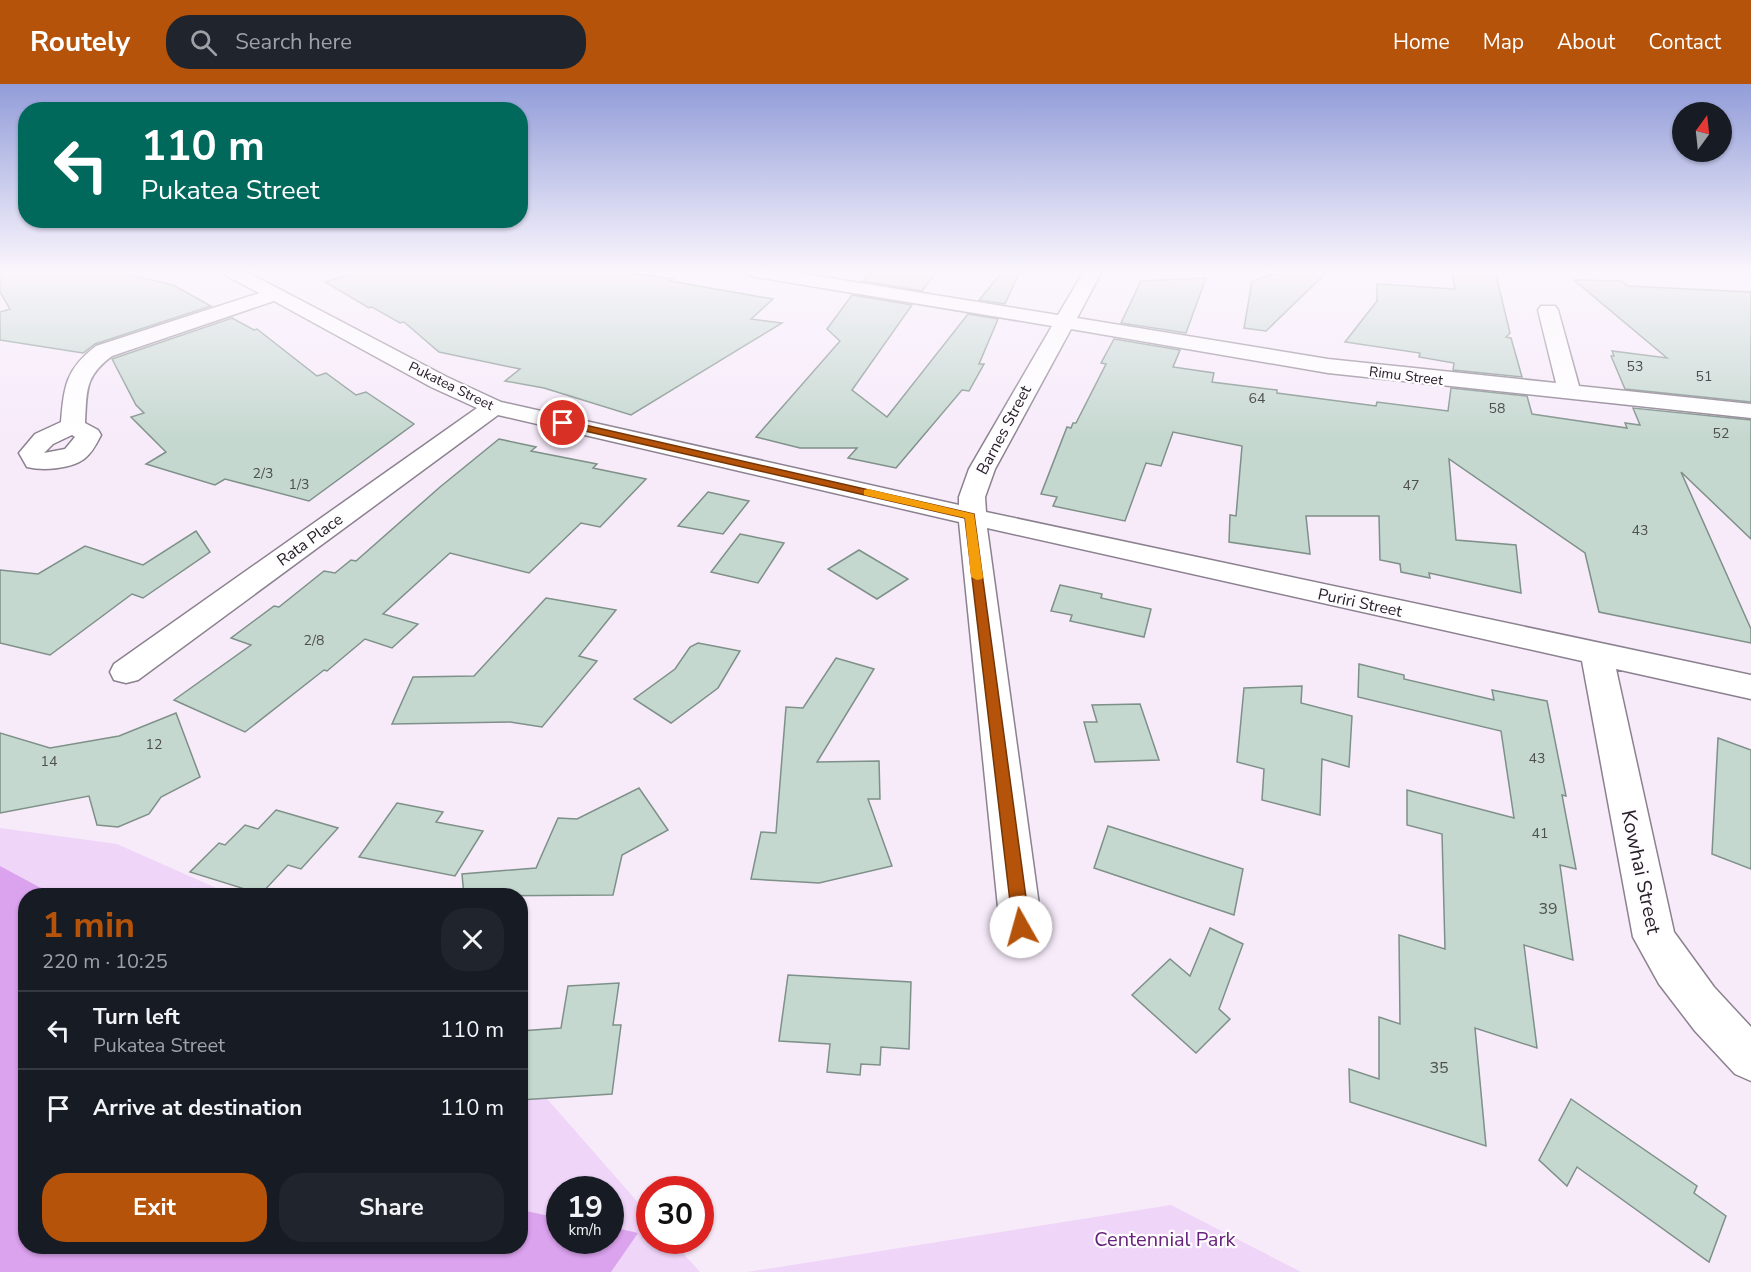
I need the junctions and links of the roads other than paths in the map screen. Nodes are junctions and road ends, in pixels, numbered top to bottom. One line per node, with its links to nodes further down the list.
1 (179, 326): 9 (street)
2 (334, 326): 7 (street, Pukatea Street)
3 (1060, 326): 10 (street, Barnes Street)
4 (1090, 326): 6 (street, Rimu Street)
5 (1552, 326): 6 (street)
6 (1569, 392): 8 (street, Rimu Street)
7 (494, 407): 10 (street, Pukatea Street); 12 (street, Rata Place)
8 (1751, 411)
9 (73, 426)
10 (970, 516): 11 (street, Puriri Street); 14 (street, Barnes Street)
11 (1597, 655): 13 (street, Puriri Street); 15 (street, Kowhai Street)
12 (126, 672)
13 (1751, 687)
14 (1021, 927)
15 (1751, 1058)

